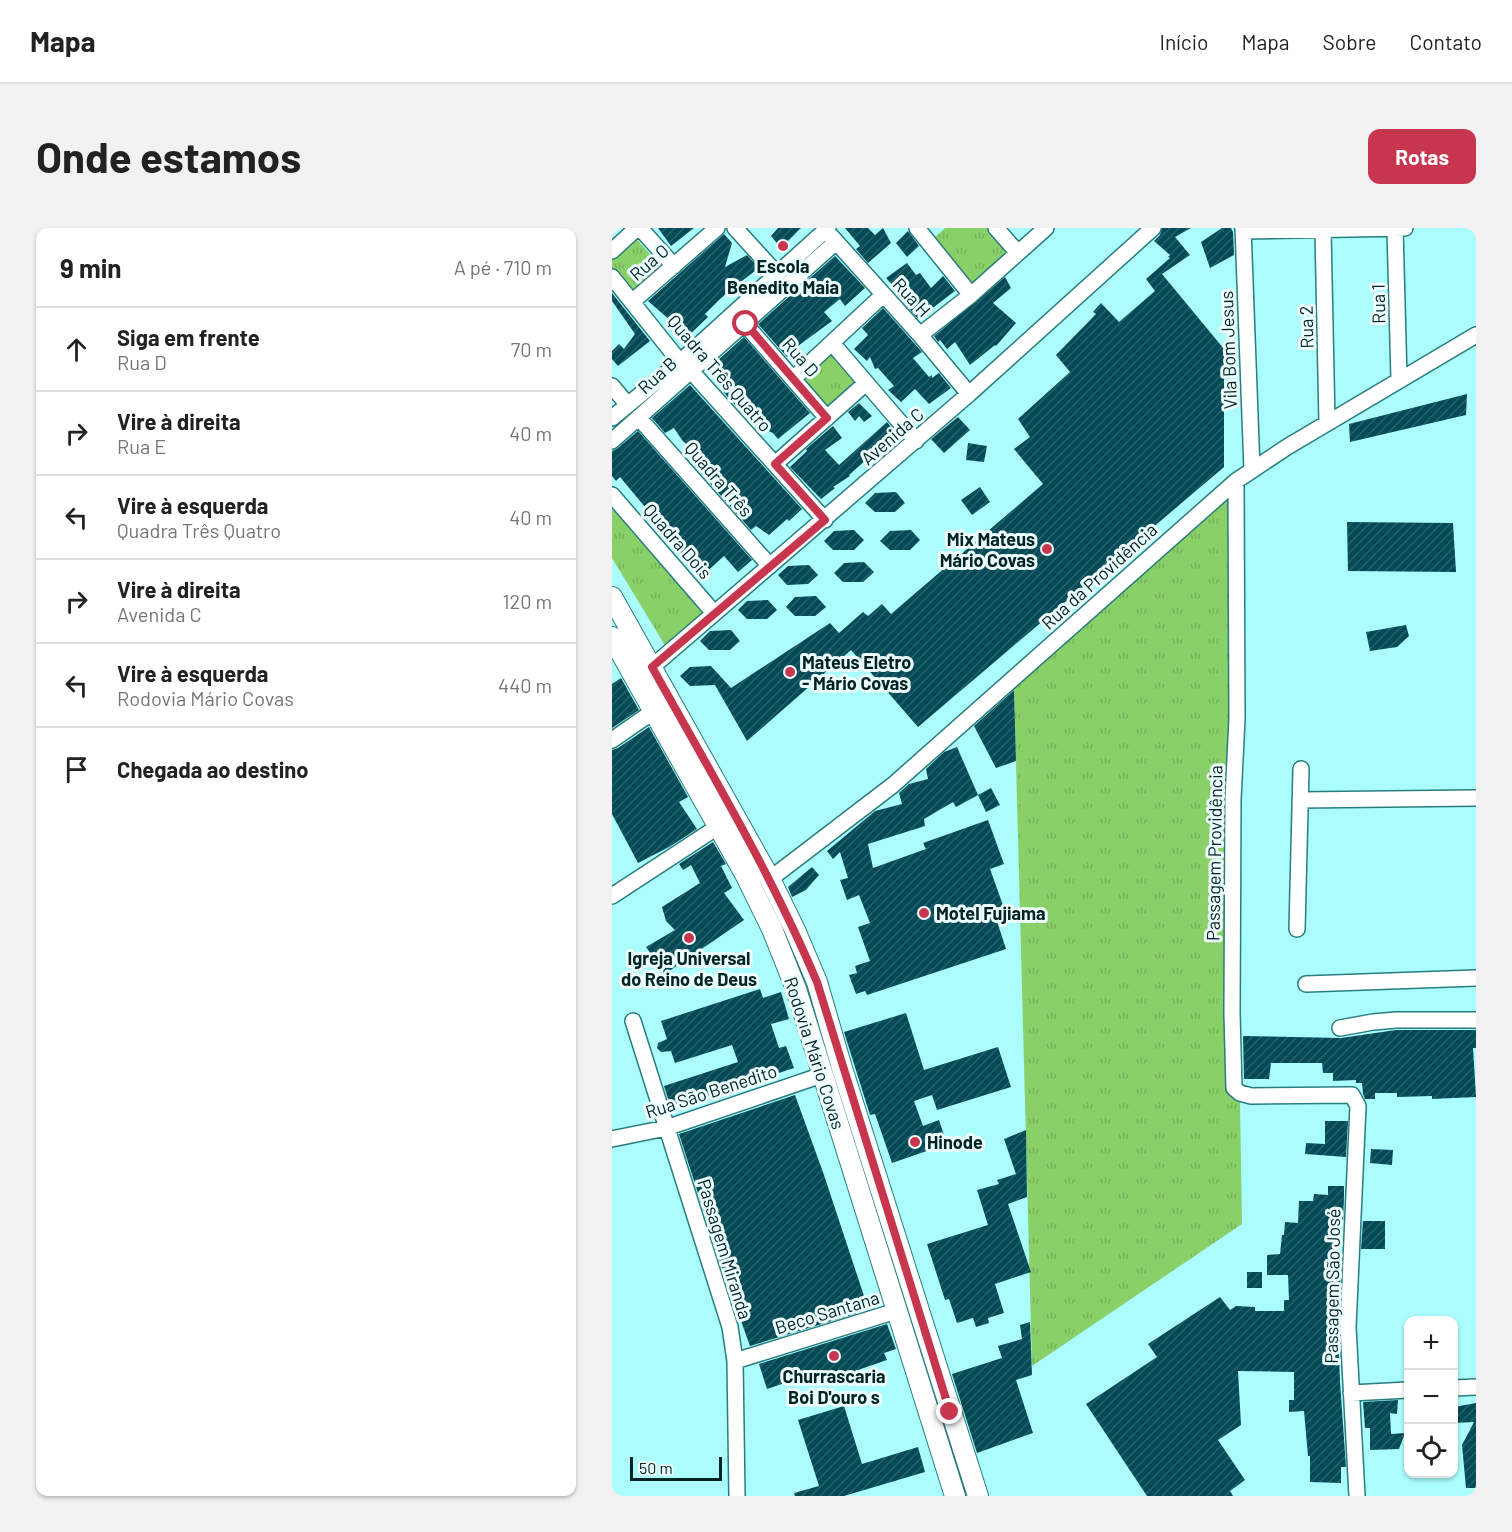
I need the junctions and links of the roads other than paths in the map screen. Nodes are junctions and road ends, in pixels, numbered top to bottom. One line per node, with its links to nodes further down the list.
1 (639, 228): 15 (street, Rua O); 17 (street)
2 (717, 228): 17 (street, Rua O)
3 (735, 228): 18 (street)
4 (826, 228): 14 (street, Rua H); 18 (street, Rua B)
5 (939, 228): 13 (street)
6 (996, 228): 16 (street)
7 (1046, 228): 16 (street)
8 (1153, 228): 32 (street, Avenida C)
9 (1395, 228): 10 (street); 12 (street); 29 (street, Rua 1)
10 (1406, 228)
11 (1243, 229): 12 (street); 41 (street, Vila Bom Jesus)
12 (1323, 231): 37 (street, Rua 2)
13 (922, 233): 21 (street)
14 (836, 242): 20 (street, Rua H); 23 (street, Rua B)
15 (612, 251)
16 (1018, 253): 21 (street)
17 (674, 266): 22 (street, Rua O)
18 (777, 274): 27 (street, Rua B)
19 (612, 277): 22 (street, Quadra Três Quatro)
20 (883, 295): 24 (street, Rua H); 26 (street)
21 (971, 295): 24 (street)
22 (633, 301): 27 (street, Quadra Três Quatro)
23 (746, 324): 27 (street, Rua B); 28 (street, Rua D)
24 (920, 335): 32 (street, Rua H)
25 (1476, 335): 29 (street, Rua da Providência)
26 (832, 343): 28 (street); 30 (street)
27 (686, 366): 33 (street, Rua B); 35 (street, Rua B); 40 (street, Quadra Três Quatro)
28 (794, 378): 36 (street, Rua D)
29 (1399, 379): 37 (street, Rua da Providência)
30 (866, 383): 36 (street); 39 (street)
31 (612, 386): 33 (street)
32 (969, 394): 39 (street, Avenida C)
33 (628, 405): 34 (street, Rua B)
34 (612, 418)
35 (639, 418): 38 (street, Rua B); 45 (street, Quadra Três)
36 (827, 418): 40 (street)
37 (1327, 423): 41 (street, Rua da Providência)
38 (612, 441)
39 (916, 441): 44 (street, Avenida C)
40 (775, 464): 44 (street, Quadra Três Quatro)
41 (1252, 470): 42 (street, Rua da Providência)
42 (1236, 481): 58 (street, Rua da Providência); 67 (street, Passagem Providência)
43 (612, 495): 47 (street, Quadra Dois)
44 (825, 520): 45 (street, Avenida C)
45 (770, 566): 47 (street, Avenida C)
46 (612, 597): 49 (main road, Rodovia Mário Covas)
47 (714, 614): 49 (street, Avenida C)
48 (612, 638): 50 (main road, Rodovia Mário Covas)
49 (652, 667): 53 (main road, Rodovia Mário Covas)
50 (654, 711): 51 (street); 53 (main road, Rodovia Mário Covas)
51 (612, 740)
52 (1301, 769): 55 (street)
53 (701, 774): 56 (main road, Rodovia Mário Covas); 57 (main road, Rodovia Mário Covas)
54 (1476, 798): 55 (street)
55 (1300, 800): 60 (street)
56 (719, 826): 57 (main road, Rodovia Mário Covas); 59 (street)
57 (741, 847): 58 (main road, Rodovia Mário Covas); 66 (main road, Rodovia Mário Covas)
58 (770, 879): 78 (main road, Rodovia Mário Covas)
59 (612, 896)
60 (1297, 929)
61 (1476, 978): 62 (street)
62 (1306, 984)
63 (1476, 1020): 65 (street)
64 (633, 1021): 68 (street, Passagem Miranda)
65 (1340, 1028)
66 (822, 1075): 68 (street, Rua São Benedito); 70 (main road, Rodovia Mário Covas)
67 (1358, 1112): 75 (street, Passagem São José)
68 (666, 1128): 69 (street, Rua São Benedito); 71 (street, Passagem Miranda)
69 (612, 1139)
70 (896, 1311): 71 (street, Beco Santana); 77 (main road, Rodovia Mário Covas)
71 (735, 1361): 76 (street, Passagem Miranda)
72 (1476, 1387): 73 (street)
73 (1458, 1388)
74 (1404, 1390): 75 (street)
75 (1351, 1393): 79 (street, Passagem São José)
76 (737, 1496)
77 (955, 1496)
78 (978, 1496)
79 (1357, 1496)

